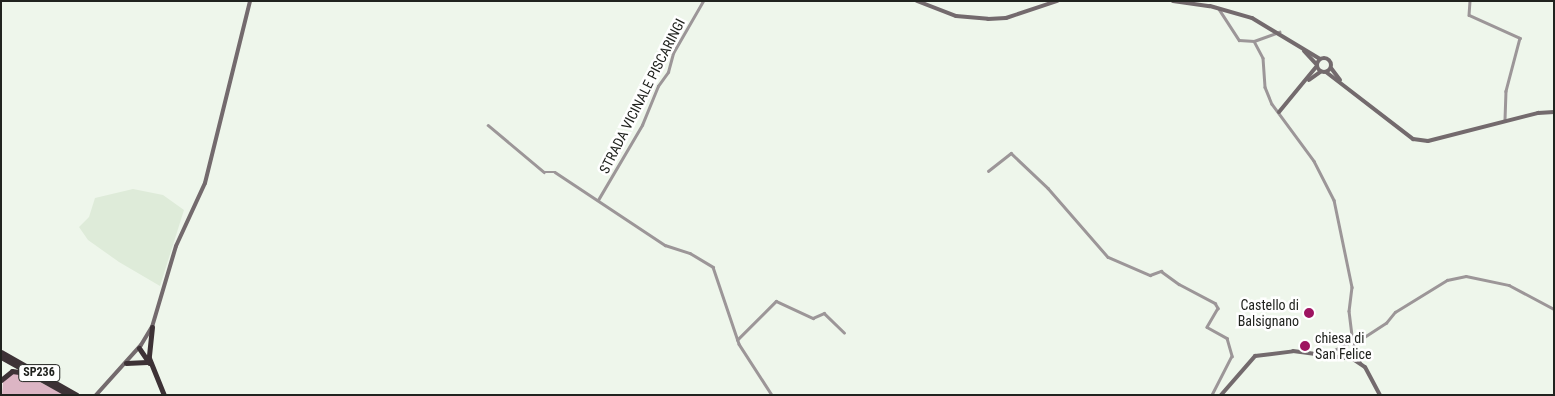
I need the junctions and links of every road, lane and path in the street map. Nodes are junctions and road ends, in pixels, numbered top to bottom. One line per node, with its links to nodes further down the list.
1 (250, 1): 26 (main road)
2 (703, 1): 24 (street, STRADA VICINALE PISCARINGI)
3 (917, 1): 4 (main road)
4 (1057, 1)
5 (1173, 1): 7 (main road)
6 (1470, 1): 21 (street)
7 (1210, 4): 8 (main road)
8 (1219, 8): 9 (main road); 10 (street)
9 (1279, 32): 10 (street); 11 (main road)
10 (1254, 41): 19 (street)
11 (1299, 46): 12 (main road); 13 (main road)
12 (1320, 59): 13 (main road); 14 (main road)
13 (1316, 65): 15 (main road); 17 (main road)
14 (1331, 68): 16 (main road); 18 (main road)
15 (1320, 72): 16 (main road); 17 (main road)
16 (1326, 72): 18 (main road)
17 (1307, 82): 19 (main road)
18 (1342, 82): 21 (main road)
19 (1279, 112): 29 (street)
20 (1554, 112): 21 (main road)
21 (1506, 123)
22 (488, 125): 24 (street)
23 (988, 171): 44 (street)
24 (598, 200): 28 (street)
25 (1554, 309): 29 (street)
26 (152, 327): 30 (main road); 34 (highway)
27 (844, 332): 28 (street)
28 (737, 340): 43 (street)
29 (1352, 343): 32 (street); 36 (street)
30 (138, 348): 34 (highway); 35 (main road)
31 (1, 352): 40 (highway, SP236)
32 (1326, 354): 36 (main road); 45 (main road)
33 (1, 357): 38 (highway, SP236)
34 (149, 362): 35 (highway); 42 (highway)
35 (126, 363): 41 (main road)
36 (1361, 364): 46 (main road)
37 (1, 380): 38 (highway)
38 (60, 389): 39 (highway, SP236)
39 (70, 395)
40 (77, 395)
41 (96, 395)
42 (164, 395)
43 (772, 395)
44 (1212, 395)
45 (1221, 395)
46 (1380, 395)

